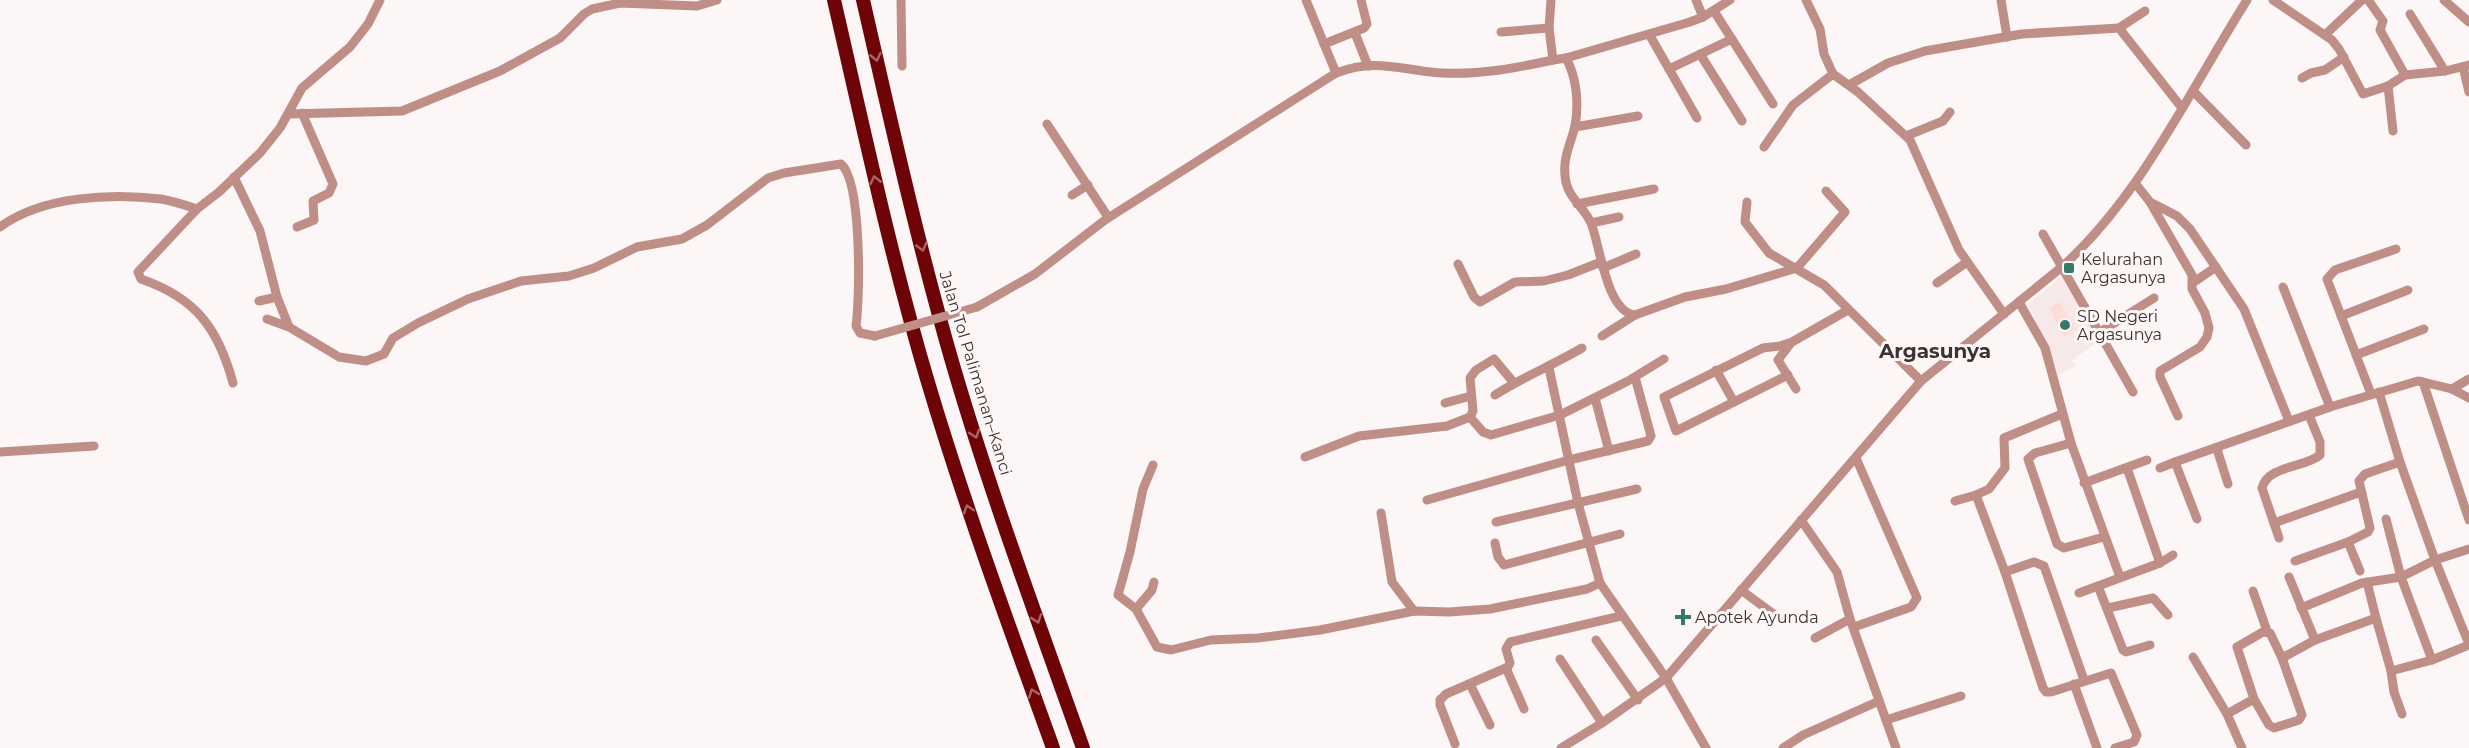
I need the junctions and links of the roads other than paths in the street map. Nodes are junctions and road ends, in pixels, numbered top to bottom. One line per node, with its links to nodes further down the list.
1 (380, 0): 53 (street)
2 (717, 0): 52 (street)
3 (834, 0): 222 (highway, one-way to 3)
4 (863, 0): 223 (highway, Jalan Tol Palimanan–Kanci, one-way to 223)
5 (901, 0): 36 (street)
6 (1305, 0): 31 (street)
7 (1361, 0): 26 (street)
8 (1551, 0): 23 (street)
9 (1696, 0): 21 (street)
10 (1730, 0): 18 (street)
11 (1806, 0): 42 (street)
12 (2247, 0): 47 (street)
13 (2273, 0): 28 (street)
14 (2362, 0): 28 (street)
15 (2368, 0): 43 (street)
16 (2444, 0): 22 (street)
17 (2001, 2): 29 (street)
18 (1714, 11): 21 (street); 30 (street)
19 (2145, 11): 24 (street)
20 (2410, 14): 40 (street)
21 (1703, 17): 27 (street)
22 (2469, 22)
23 (1549, 28): 25 (street); 35 (street)
24 (2119, 28): 29 (street); 50 (street)
25 (1501, 32)
26 (1355, 33): 31 (street); 37 (street)
27 (1648, 34): 34 (street); 39 (street)
28 (2326, 34): 33 (street)
29 (2007, 37): 45 (street)
30 (1732, 39): 32 (street); 49 (street)
31 (1324, 44): 41 (street)
32 (1700, 54): 39 (street); 56 (street)
33 (2344, 57): 44 (street); 46 (street)
34 (1566, 58): 35 (street); 58 (street)
35 (1553, 60): 37 (street)
36 (902, 66)
37 (1368, 66): 41 (street)
38 (2466, 66): 40 (street); 48 (street)
39 (1669, 69): 55 (street)
40 (2445, 71): 43 (street)
41 (1336, 74): 74 (street)
42 (1833, 74): 45 (street); 62 (street)
43 (2405, 75): 46 (street)
44 (2302, 78)
45 (1849, 85): 60 (street)
46 (2388, 86): 59 (street)
47 (2193, 91): 50 (street); 61 (street)
48 (2469, 92)
49 (1773, 104)
50 (2182, 108): 64 (street)
51 (1950, 112): 60 (street)
52 (302, 113): 53 (street); 77 (street)
53 (288, 114): 63 (street)
54 (1638, 116): 58 (street)
55 (1697, 118)
56 (1742, 122)
57 (1047, 124): 65 (street)
58 (1575, 127): 71 (street)
59 (2393, 131)
60 (1906, 136): 81 (street)
61 (2246, 145)
62 (1764, 147)
63 (234, 177): 72 (street); 91 (street)
64 (2135, 183): 70 (street); 84 (street)
65 (1088, 185): 68 (street); 74 (street)
66 (1654, 189): 71 (street)
67 (1826, 190): 86 (street)
68 (1072, 195)
69 (1747, 202): 86 (street)
70 (2150, 202): 85 (street); 87 (street)
71 (1576, 204): 75 (street)
72 (197, 208): 76 (street); 114 (street)
73 (1619, 217): 75 (street)
74 (1108, 218): 100 (street, bridge)
75 (1591, 223): 83 (street)
76 (0, 227)
77 (297, 227)
78 (2043, 234): 84 (street)
79 (2396, 249): 98 (street)
80 (1636, 254): 83 (street)
81 (1967, 262): 88 (street); 96 (street)
82 (1458, 264): 83 (street)
83 (1602, 265): 97 (street)
84 (2062, 266): 94 (street); 102 (street)
85 (2216, 267): 87 (street); 133 (street)
86 (1797, 268): 95 (street); 97 (street)
87 (2194, 282): 131 (street)
88 (1937, 283)
89 (2283, 287): 127 (street)
90 (2408, 290): 98 (street)
91 (277, 297): 93 (street); 100 (street)
92 (2154, 297): 102 (street)
93 (259, 301)
94 (2019, 302): 96 (street); 128 (street)
95 (1848, 310): 104 (street); 113 (street)
96 (2004, 314): 113 (street)
97 (1635, 315): 103 (street)
98 (2341, 316): 106 (street)
99 (267, 319): 100 (street)
100 (289, 327)
101 (2424, 329): 106 (street)
102 (2100, 332): 119 (street)
103 (1602, 336)
104 (1792, 342): 109 (street); 110 (street)
105 (1582, 348): 108 (street)
106 (2356, 355): 120 (street)
107 (1664, 359): 111 (street)
108 (1549, 368): 116 (street); 130 (street)
109 (1716, 370): 125 (street); 125 (street)
110 (1788, 375): 117 (street); 125 (street)
111 (1635, 377): 123 (street); 137 (street)
112 (2469, 379): 118 (street)
113 (1921, 381): 140 (street)
114 (233, 382)
115 (2423, 382): 118 (street); 120 (street); 160 (street)
116 (1514, 383): 121 (street); 122 (street)
117 (1796, 389)
118 (2452, 389): 124 (street)
119 (2133, 392)
120 (2375, 393): 127 (street); 144 (street)
121 (1495, 395)
122 (1471, 396): 126 (street); 132 (street)
123 (1595, 398): 130 (street); 137 (street)
124 (2469, 398)
125 (1734, 402)
126 (1445, 403)
127 (2330, 407): 129 (street)
128 (2062, 414): 134 (street); 152 (street)
129 (2309, 415): 133 (street); 162 (street)
130 (1560, 416): 132 (street); 141 (street)
131 (2178, 416)
132 (1470, 417): 139 (street)
133 (2289, 422): 136 (street)
134 (2071, 443): 148 (street); 164 (street)
135 (94, 446): 138 (street)
136 (2217, 449): 143 (street); 149 (street)
137 (1609, 451): 141 (street)
138 (0, 452)
139 (1305, 457)
140 (1856, 458): 159 (street); 194 (street)
141 (1569, 460): 153 (street); 155 (street)
142 (2147, 460): 146 (street)
143 (2175, 462): 147 (street); 157 (street)
144 (2400, 462): 151 (street); 171 (street)
145 (1153, 465): 188 (street)
146 (2127, 468): 148 (street); 173 (street)
147 (2160, 468)
148 (2084, 483): 164 (street)
149 (2228, 484)
150 (1637, 489): 155 (street)
151 (2361, 492): 162 (street); 166 (street)
152 (1976, 495): 154 (street); 175 (street)
153 (1427, 500)
154 (1954, 501)
155 (1578, 503): 161 (street); 168 (street)
156 (1381, 513): 189 (street)
157 (2197, 519)
158 (2386, 519): 177 (street)
159 (1801, 520): 183 (street); 194 (street)
160 (2469, 520)
161 (1496, 522)
162 (2274, 523): 165 (street)
163 (1620, 534): 168 (street)
164 (2104, 537): 178 (street)
165 (2279, 538)
166 (2348, 542): 172 (street); 174 (street)
167 (1495, 543): 168 (street)
168 (1588, 544): 182 (street)
169 (2469, 549): 171 (street)
170 (2173, 555): 173 (street)
171 (2435, 560): 177 (street); 200 (street)
172 (2295, 561)
173 (2160, 563): 178 (street)
174 (2360, 571)
175 (2005, 572): 208 (street); 208 (street)
176 (2289, 577): 187 (street)
177 (2401, 577): 180 (street); 204 (street)
178 (2120, 578): 181 (street)
179 (1154, 582): 188 (street)
180 (2367, 582): 187 (street); 192 (street)
181 (2098, 586): 185 (street); 186 (street)
182 (1602, 588): 189 (street); 191 (street)
183 (1741, 590): 193 (street); 207 (street)
184 (2253, 591): 195 (street)
185 (2079, 593)
186 (2108, 608): 190 (street); 199 (street)
187 (2301, 608): 198 (street)
188 (1136, 609): 189 (street)
189 (1414, 611)
190 (2168, 615)
191 (1621, 616): 205 (street); 207 (street)
192 (2376, 618): 198 (street); 206 (street)
193 (1783, 621)
194 (1852, 623): 196 (street); 213 (street)
195 (2267, 632): 202 (street); 211 (street)
196 (1815, 638)
197 (1596, 640): 212 (street)
198 (2315, 640): 202 (street)
199 (2150, 645)
200 (2469, 645): 204 (street)
201 (2193, 657): 215 (street)
202 (2282, 658): 211 (street)
203 (1560, 659): 218 (street)
204 (2432, 660): 206 (street)
205 (1506, 668): 209 (street); 214 (street)
206 (2391, 671): 216 (street)
207 (1666, 678): 212 (street); 224 (street)
208 (2079, 682): 227 (street); 228 (street)
209 (1470, 684): 219 (street); 220 (street)
210 (1961, 696): 217 (street)
211 (2254, 699): 215 (street)
212 (1638, 700): 218 (street)
213 (1879, 701): 217 (street); 225 (street)
214 (1524, 709)
215 (2227, 714): 229 (street)
216 (2402, 714)
217 (1886, 720): 226 (street)
218 (1602, 723): 221 (street)
219 (1490, 725)
220 (1455, 744)
221 (1565, 747)
222 (1053, 748)
223 (1083, 748)
224 (1706, 748)
225 (1784, 748)
226 (1896, 748)
227 (2097, 748)
228 (2115, 748)
229 (2242, 748)

